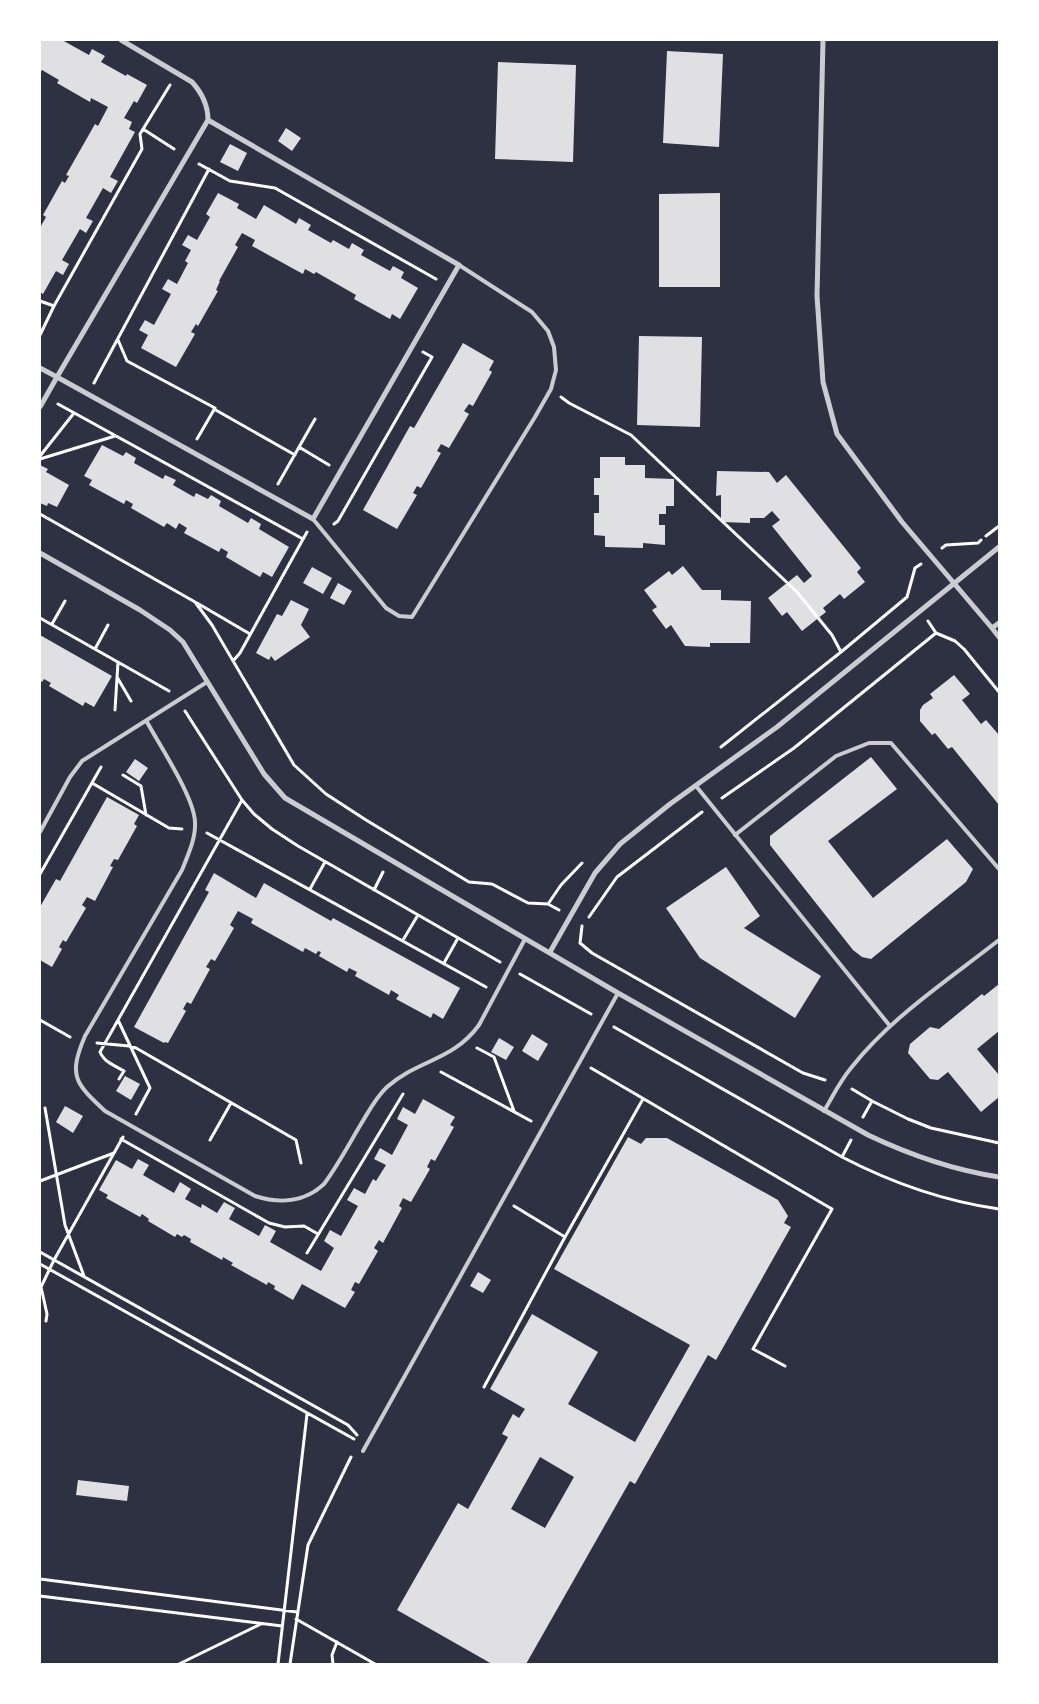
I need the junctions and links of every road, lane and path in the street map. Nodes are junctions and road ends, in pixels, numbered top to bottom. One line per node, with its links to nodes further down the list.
1 (121, 40): 4 (street)
2 (823, 40): 40 (street)
3 (170, 84): 5 (path)
4 (208, 120): 6 (street); 8 (street)
5 (143, 129): 6 (path); 11 (path)
6 (186, 156): 7 (path); 16 (street)
7 (209, 169): 9 (path); 13 (path)
8 (459, 265): 9 (street); 17 (lane)
9 (447, 285): 14 (street)
10 (40, 301): 11 (path)
11 (54, 306): 12 (path)
12 (40, 335)
13 (117, 339): 18 (path); 21 (path)
14 (412, 346): 30 (street); 36 (path)
15 (40, 368): 16 (street)
16 (56, 377): 18 (street); 19 (street)
17 (551, 389): 36 (lane); 52 (path)
18 (88, 394): 22 (path); 26 (street)
19 (46, 397): 20 (street); 22 (path)
20 (40, 407)
21 (214, 408): 26 (path); 27 (path)
22 (75, 414): 24 (path); 28 (path)
23 (315, 419): 25 (path)
24 (115, 436): 28 (path); 29 (path)
25 (299, 447): 27 (path); 30 (path)
26 (190, 451): 29 (path); 31 (street)
27 (294, 455): 31 (path)
28 (40, 458)
29 (179, 471): 33 (path)
30 (341, 472): 34 (street)
31 (271, 496): 33 (path); 34 (street)
32 (40, 514): 43 (path)
33 (260, 516): 37 (path)
34 (313, 519): 36 (lane); 37 (path)
35 (999, 526): 40 (path)
36 (325, 533)
37 (303, 539): 49 (path)
38 (999, 547): 41 (street)
39 (40, 553): 56 (street)
40 (931, 556): 41 (street); 52 (path)
41 (954, 584): 48 (street); 66 (street)
42 (65, 601): 46 (path)
43 (195, 602): 49 (path); 53 (path)
44 (40, 618): 46 (path)
45 (999, 623): 48 (street)
46 (52, 624): 51 (path)
47 (108, 625): 51 (path)
48 (992, 628): 50 (street)
49 (250, 634): 53 (path)
50 (999, 636)
51 (95, 649): 54 (path)
52 (841, 652): 62 (path)
53 (233, 661): 79 (path)
54 (118, 662): 55 (path); 59 (path)
55 (117, 677): 58 (path); 60 (path)
56 (208, 682): 59 (lane); 84 (street)
57 (999, 692): 68 (path)
58 (131, 701)
59 (179, 701): 61 (lane); 67 (path)
60 (115, 710)
61 (147, 722): 70 (lane); 71 (lane)
62 (717, 750)
63 (104, 760): 65 (path)
64 (123, 775): 69 (path)
65 (92, 783): 69 (path); 77 (path)
66 (696, 786): 68 (lane); 81 (street)
67 (242, 800): 73 (path); 75 (path)
68 (711, 806): 72 (lane); 82 (path)
69 (146, 815): 70 (path)
70 (195, 830): 73 (path); 97 (lane)
71 (40, 832)
72 (735, 835): 76 (lane); 95 (lane)
73 (220, 839): 78 (path); 93 (path)
74 (586, 860): 79 (path)
75 (325, 862): 78 (path); 80 (path)
76 (999, 869)
77 (40, 874)
78 (310, 888): 85 (path)
79 (548, 904): 81 (path)
80 (418, 915): 83 (path); 85 (path)
81 (570, 916): 82 (path); 87 (street)
82 (582, 926): 103 (path)
83 (458, 938): 88 (path); 89 (path)
84 (525, 938): 87 (street); 89 (lane)
85 (403, 940): 88 (path)
86 (999, 940): 95 (lane)
87 (550, 952): 91 (street)
88 (444, 962): 90 (path)
89 (509, 967): 94 (path); 112 (lane)
90 (487, 987)
91 (618, 993): 94 (lane); 110 (street)
92 (40, 1020): 97 (path)
93 (118, 1020): 96 (path); 98 (path)
94 (602, 1020): 100 (lane); 117 (path)
95 (890, 1026): 103 (lane)
96 (105, 1043): 97 (path); 98 (path); 102 (path)
97 (82, 1044): 112 (lane)
98 (129, 1046): 107 (path); 112 (path)
99 (471, 1052): 109 (path)
100 (580, 1061): 105 (path); 122 (lane)
101 (443, 1068): 109 (path)
102 (119, 1079)
103 (841, 1083): 106 (path); 110 (lane)
104 (404, 1093): 127 (path)
105 (643, 1098): 125 (path); 133 (path)
106 (872, 1101): 113 (path); 115 (path)
107 (231, 1104): 114 (path); 118 (path)
108 (46, 1108): 119 (path)
109 (514, 1111): 111 (path)
110 (824, 1111): 113 (street)
111 (532, 1121)
112 (129, 1125): 116 (path)
113 (856, 1129): 117 (path); 120 (street)
114 (210, 1140)
115 (999, 1143)
116 (114, 1153): 119 (path); 124 (path)
117 (842, 1157): 123 (path)
118 (301, 1163)
119 (56, 1175): 121 (path); 124 (path)
120 (999, 1177)
121 (40, 1181)
122 (503, 1200): 125 (path); 139 (lane)
123 (999, 1209)
124 (68, 1235): 128 (path); 131 (path)
125 (565, 1237): 134 (path)
126 (40, 1252): 128 (path)
127 (307, 1253)
128 (54, 1260): 130 (path); 131 (path)
129 (40, 1264): 130 (path)
130 (49, 1270): 132 (path); 135 (path)
131 (84, 1277): 137 (path)
132 (46, 1321)
133 (785, 1366)
134 (484, 1387)
135 (307, 1414): 136 (path); 142 (path)
136 (354, 1439)
137 (357, 1444)
138 (355, 1449): 143 (path)
139 (364, 1451)
140 (40, 1579): 142 (path)
141 (40, 1596): 145 (path)
142 (284, 1610): 143 (path); 146 (path)
143 (297, 1612): 144 (path)
144 (296, 1619): 147 (path); 150 (path)
145 (262, 1624): 146 (path); 148 (path)
146 (282, 1626): 149 (path)
147 (337, 1642): 151 (path); 152 (path)
148 (179, 1664)
149 (278, 1664)
150 (290, 1664)
151 (334, 1664)
152 (375, 1664)

